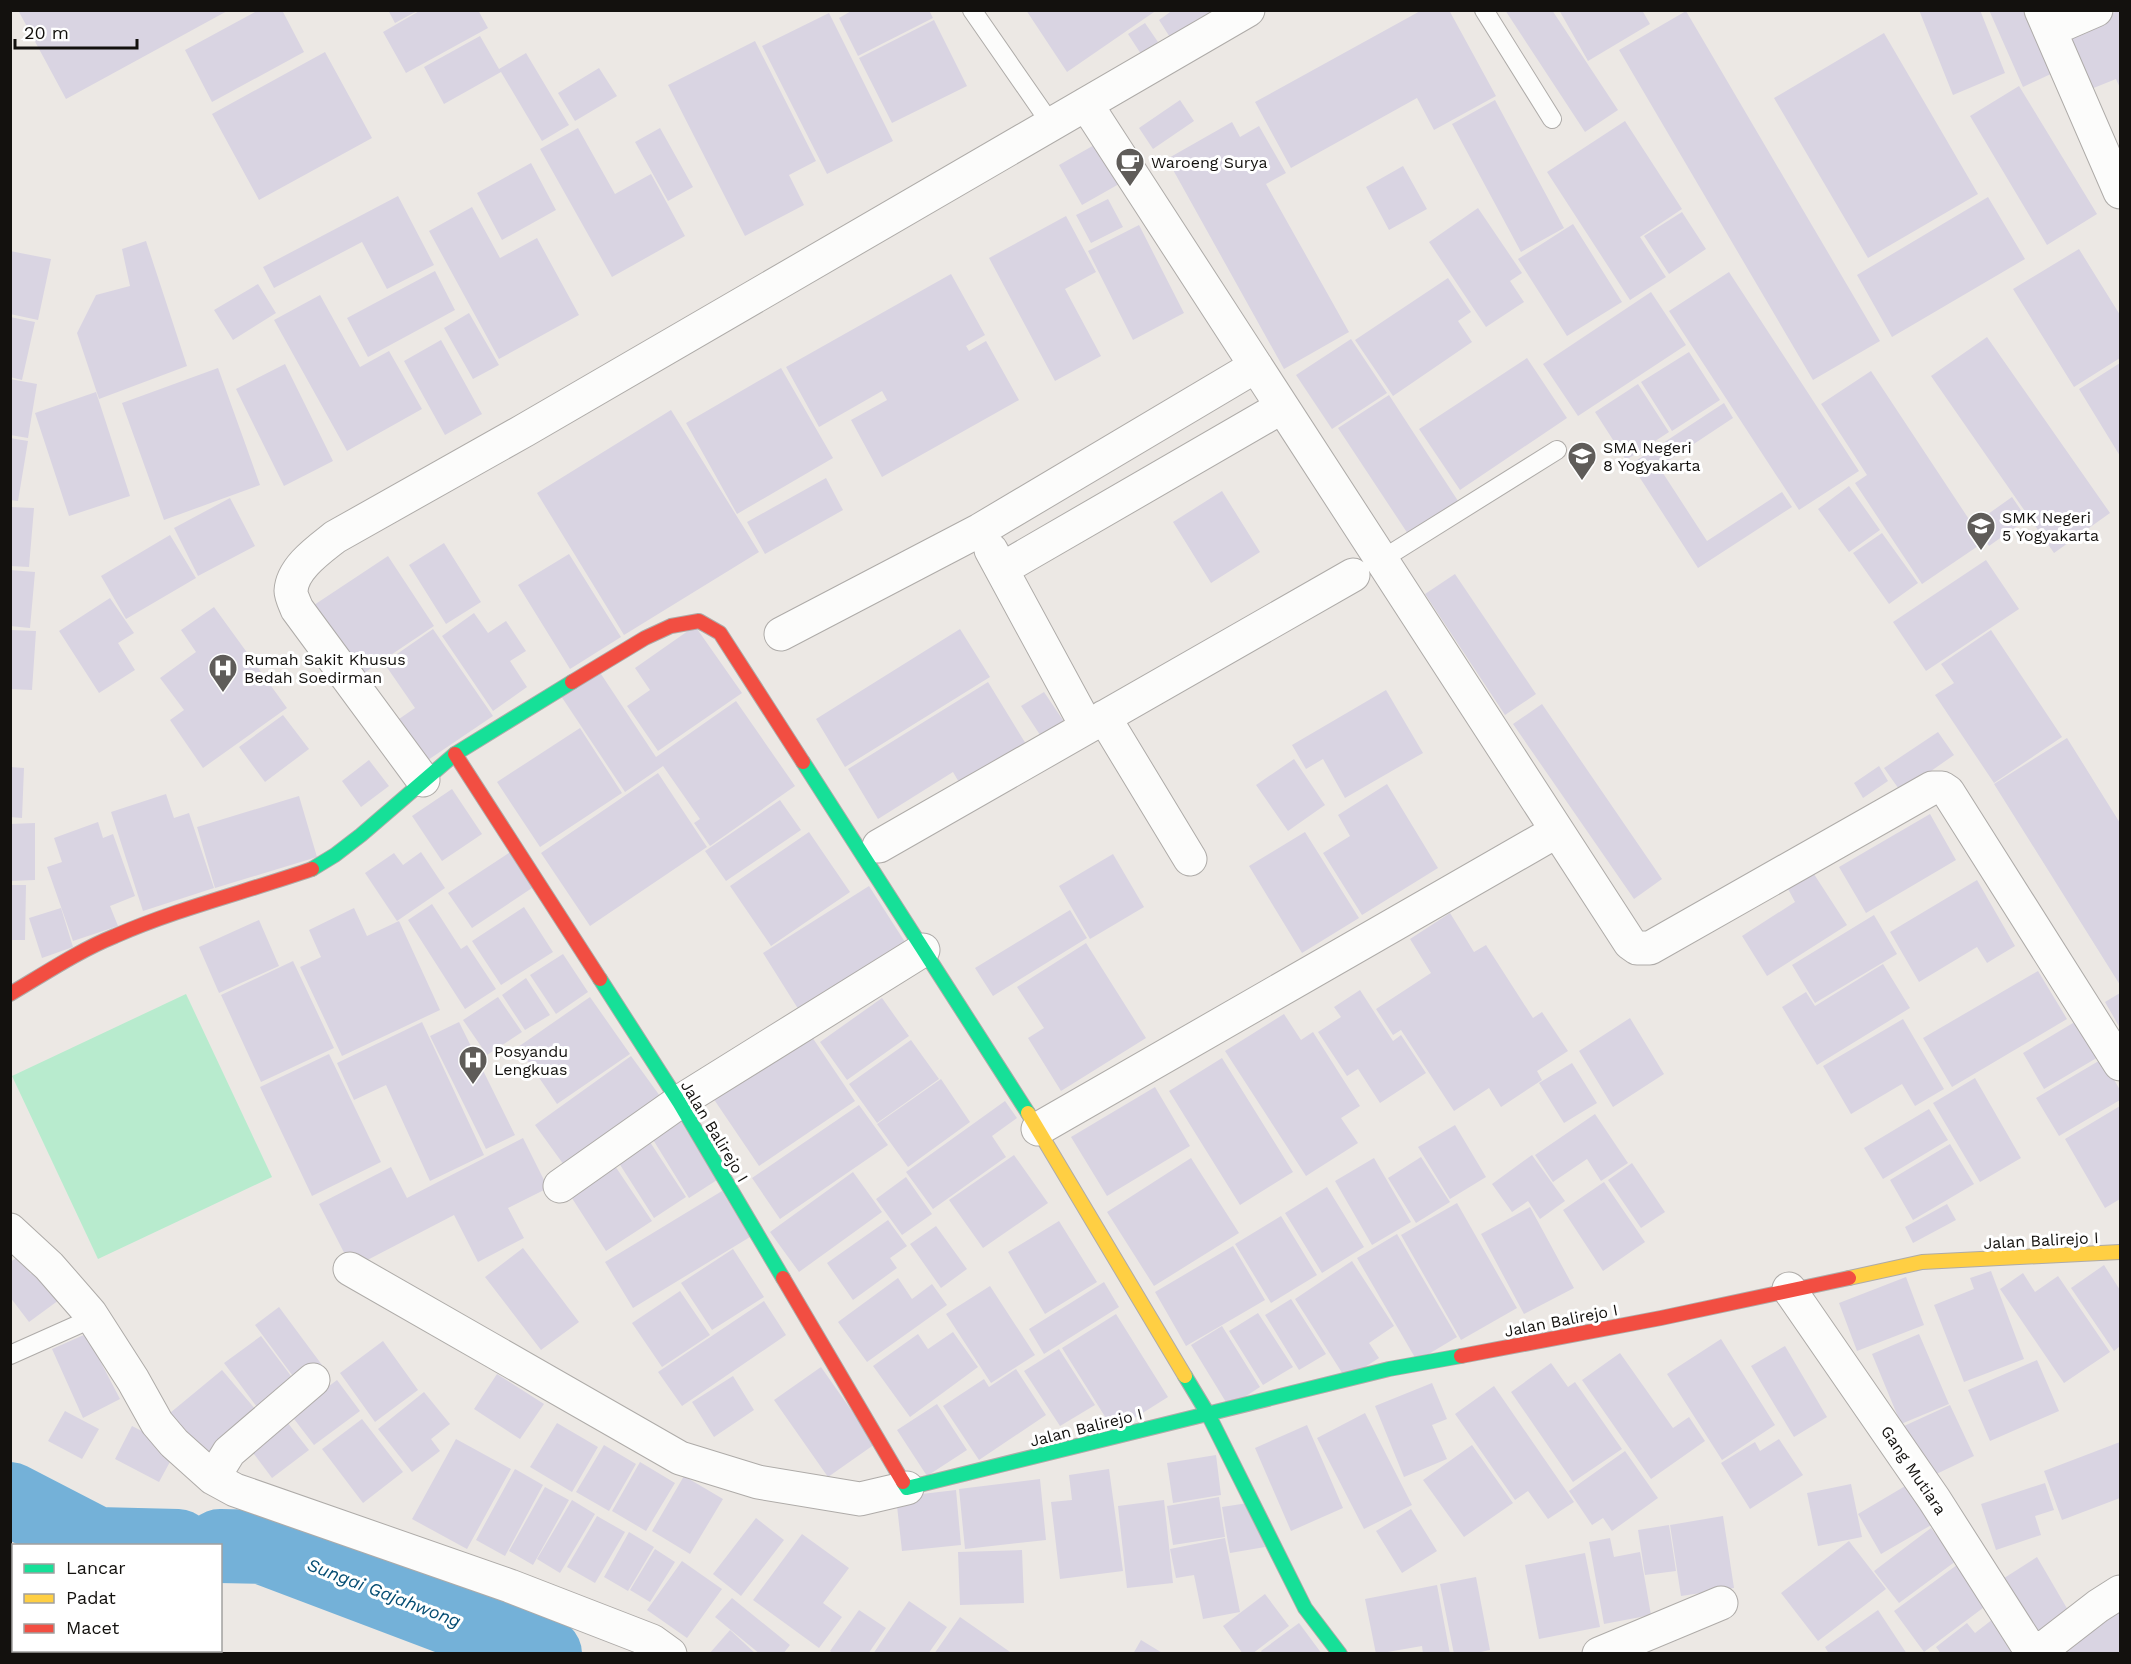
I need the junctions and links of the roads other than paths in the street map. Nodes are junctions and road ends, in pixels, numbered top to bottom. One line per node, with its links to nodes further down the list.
1 (972, 10): 8 (lane)
2 (1248, 10): 6 (street)
3 (1484, 10): 7 (lane)
4 (2096, 10): 5 (street)
5 (2045, 20): 9 (street)
6 (1086, 104): 8 (street); 10 (street)
7 (1552, 119)
8 (1051, 124): 20 (street)
9 (2121, 192)
10 (1256, 366): 11 (street); 13 (street)
11 (1282, 407): 14 (street); 15 (street)
12 (1557, 450): 14 (lane)
13 (980, 530): 15 (street); 17 (street)
14 (1382, 560): 21 (street)
15 (1002, 569): 18 (street)
16 (1353, 575): 18 (street)
17 (781, 634)
18 (1096, 722): 22 (street); 23 (street)
19 (455, 754): 20 (street); 24 (street); 27 (street, Jalan Balirejo I)
20 (423, 780): 25 (street)
21 (1557, 831): 26 (street); 28 (street)
22 (879, 846)
23 (1190, 859)
24 (923, 950): 27 (street); 28 (street)
25 (10, 994)
26 (2121, 1064)
27 (679, 1102): 29 (street); 39 (street, Jalan Balirejo I)
28 (1038, 1129): 37 (street)
29 (561, 1186)
30 (10, 1230): 34 (street)
31 (2121, 1252): 33 (street, Jalan Balirejo I)
32 (350, 1269): 39 (street)
33 (1789, 1289): 37 (street, Jalan Balirejo I); 45 (street, Gang Mutiara)
34 (93, 1318): 35 (lane); 38 (street)
35 (10, 1355)
36 (313, 1380): 38 (street)
37 (1208, 1414): 39 (street, Jalan Balirejo I); 43 (street)
38 (213, 1478): 42 (street)
39 (907, 1488)
40 (2121, 1592): 45 (street)
41 (1721, 1603): 44 (street)
42 (670, 1653)
43 (1340, 1653)
44 (1599, 1653)
45 (2034, 1653)

